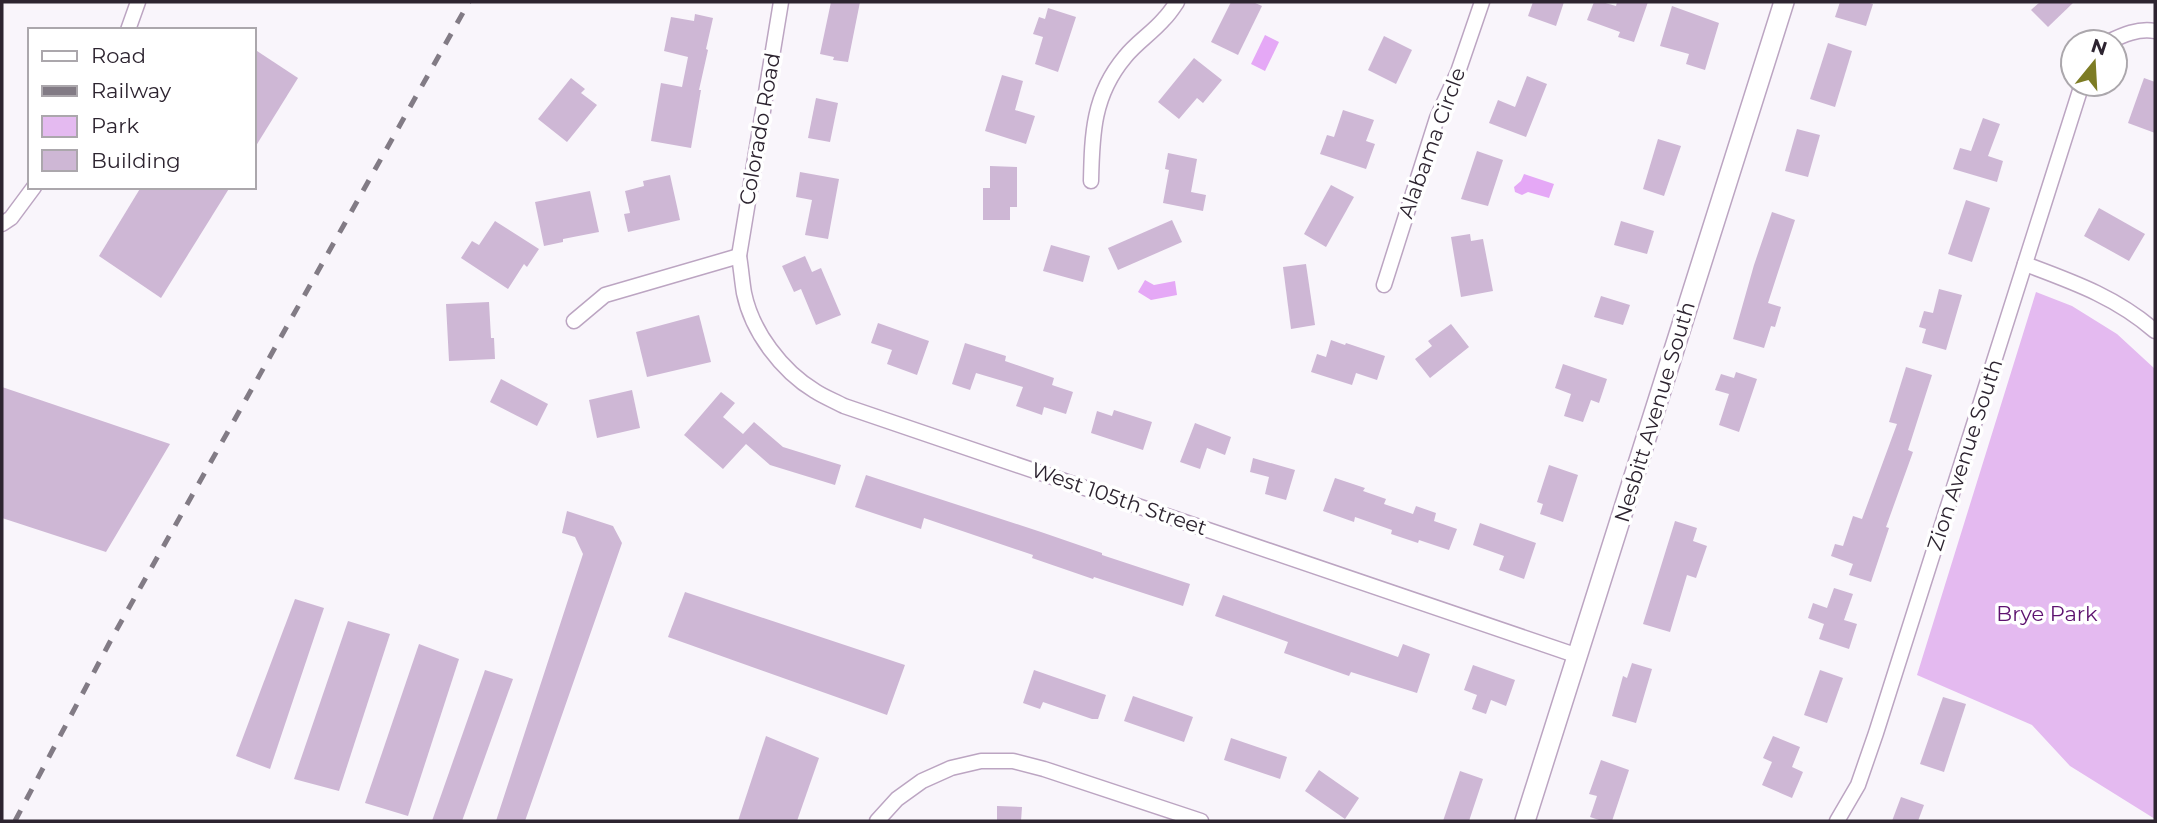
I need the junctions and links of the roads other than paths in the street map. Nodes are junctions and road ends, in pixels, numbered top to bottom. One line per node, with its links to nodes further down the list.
1 (138, 2): 6 (street)
2 (781, 2): 13 (street, Colorado Road)
3 (1177, 2): 10 (street)
4 (1482, 2): 15 (street, Alabama Circle)
5 (1784, 2): 18 (street, Nesbitt Avenue South)
6 (129, 28)
7 (2155, 31): 8 (street)
8 (2129, 33)
9 (2078, 98): 14 (street, Zion Avenue South)
10 (1091, 181)
11 (32, 189): 12 (street)
12 (2, 224)
13 (740, 256): 16 (street); 18 (street, West 105th Street)
14 (2025, 264): 17 (street); 23 (street, Zion Avenue South)
15 (1384, 285)
16 (573, 321)
17 (2155, 331)
18 (1578, 656): 22 (street, Nesbitt Avenue South)
19 (1164, 816): 20 (street); 21 (street)
20 (877, 821)
21 (1201, 821)
22 (1525, 821)
23 (1837, 821)

